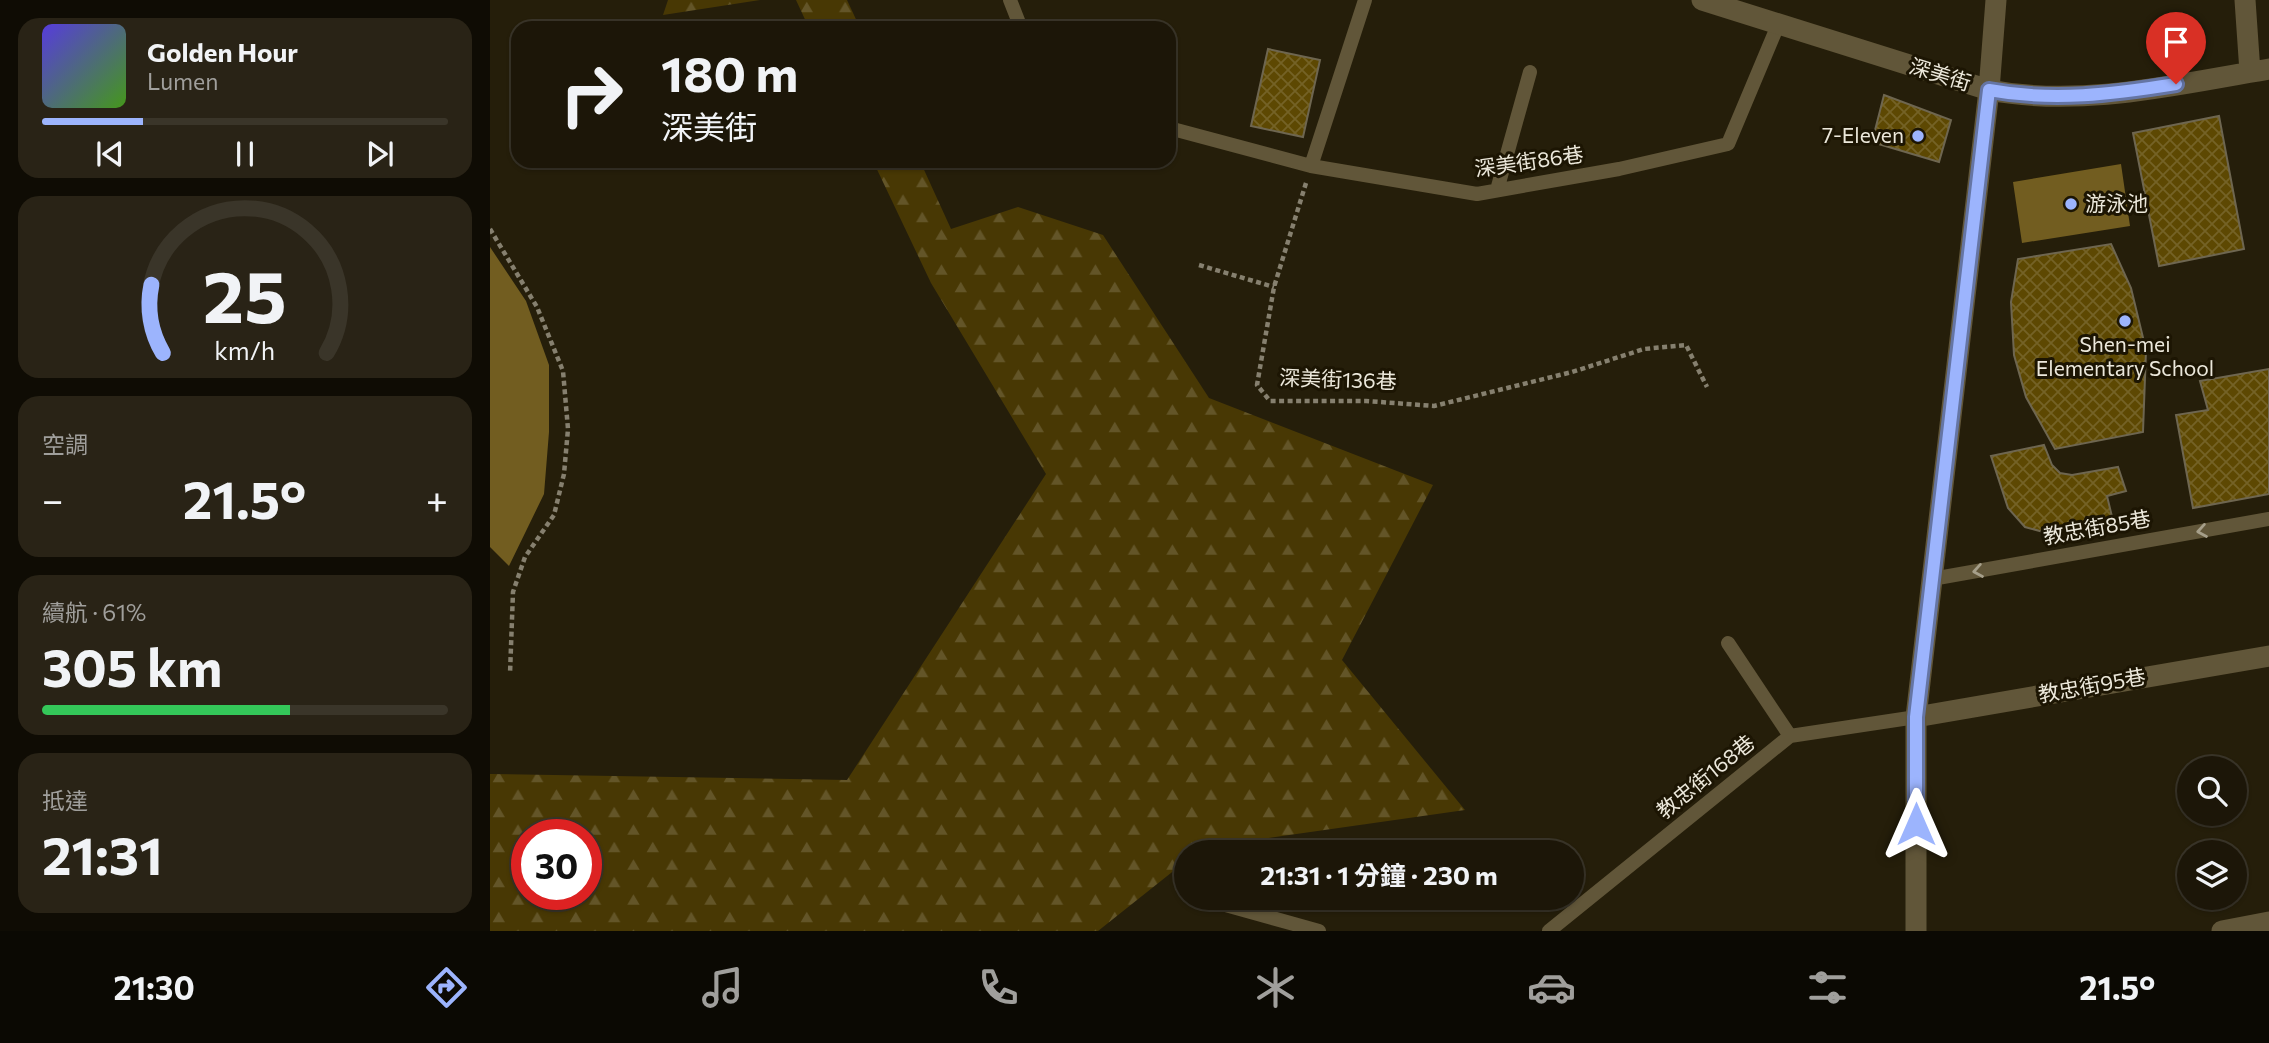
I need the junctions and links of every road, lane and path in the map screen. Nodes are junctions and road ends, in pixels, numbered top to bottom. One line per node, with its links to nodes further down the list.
1 (1010, 0): 6 (lane)
2 (1365, 0): 12 (lane)
3 (1702, 0): 7 (street, 深美街)
4 (1996, 0): 10 (street)
5 (2245, 0): 8 (street)
6 (1018, 21)
7 (1778, 25): 10 (street, 深美街); 13 (lane, 深美街86巷)
8 (2259, 70): 10 (street, 深美街)
9 (1530, 72): 13 (lane)
10 (1989, 90): 19 (street)
11 (1176, 130): 12 (lane, 深美街86巷)
12 (1311, 166): 13 (lane, 深美街86巷); 16 (path, 深美街136巷)
13 (1497, 190)
14 (490, 229): 22 (path)
15 (1199, 265): 16 (path)
16 (1274, 286): 17 (path, 深美街136巷)
17 (1707, 387)
18 (2269, 519): 19 (lane, 教忠街85巷, one-way to 19)
19 (1932, 579): 23 (street)
20 (1728, 643): 24 (lane)
21 (2269, 656): 23 (street, 教忠街95巷)
22 (510, 674)
23 (1916, 717): 24 (lane); 29 (street)
24 (1790, 736): 28 (lane, 教忠街168巷)
25 (1244, 910): 27 (lane)
26 (2269, 922): 30 (street)
27 (1319, 931)
28 (1549, 931)
29 (1916, 931)
30 (2222, 931)

